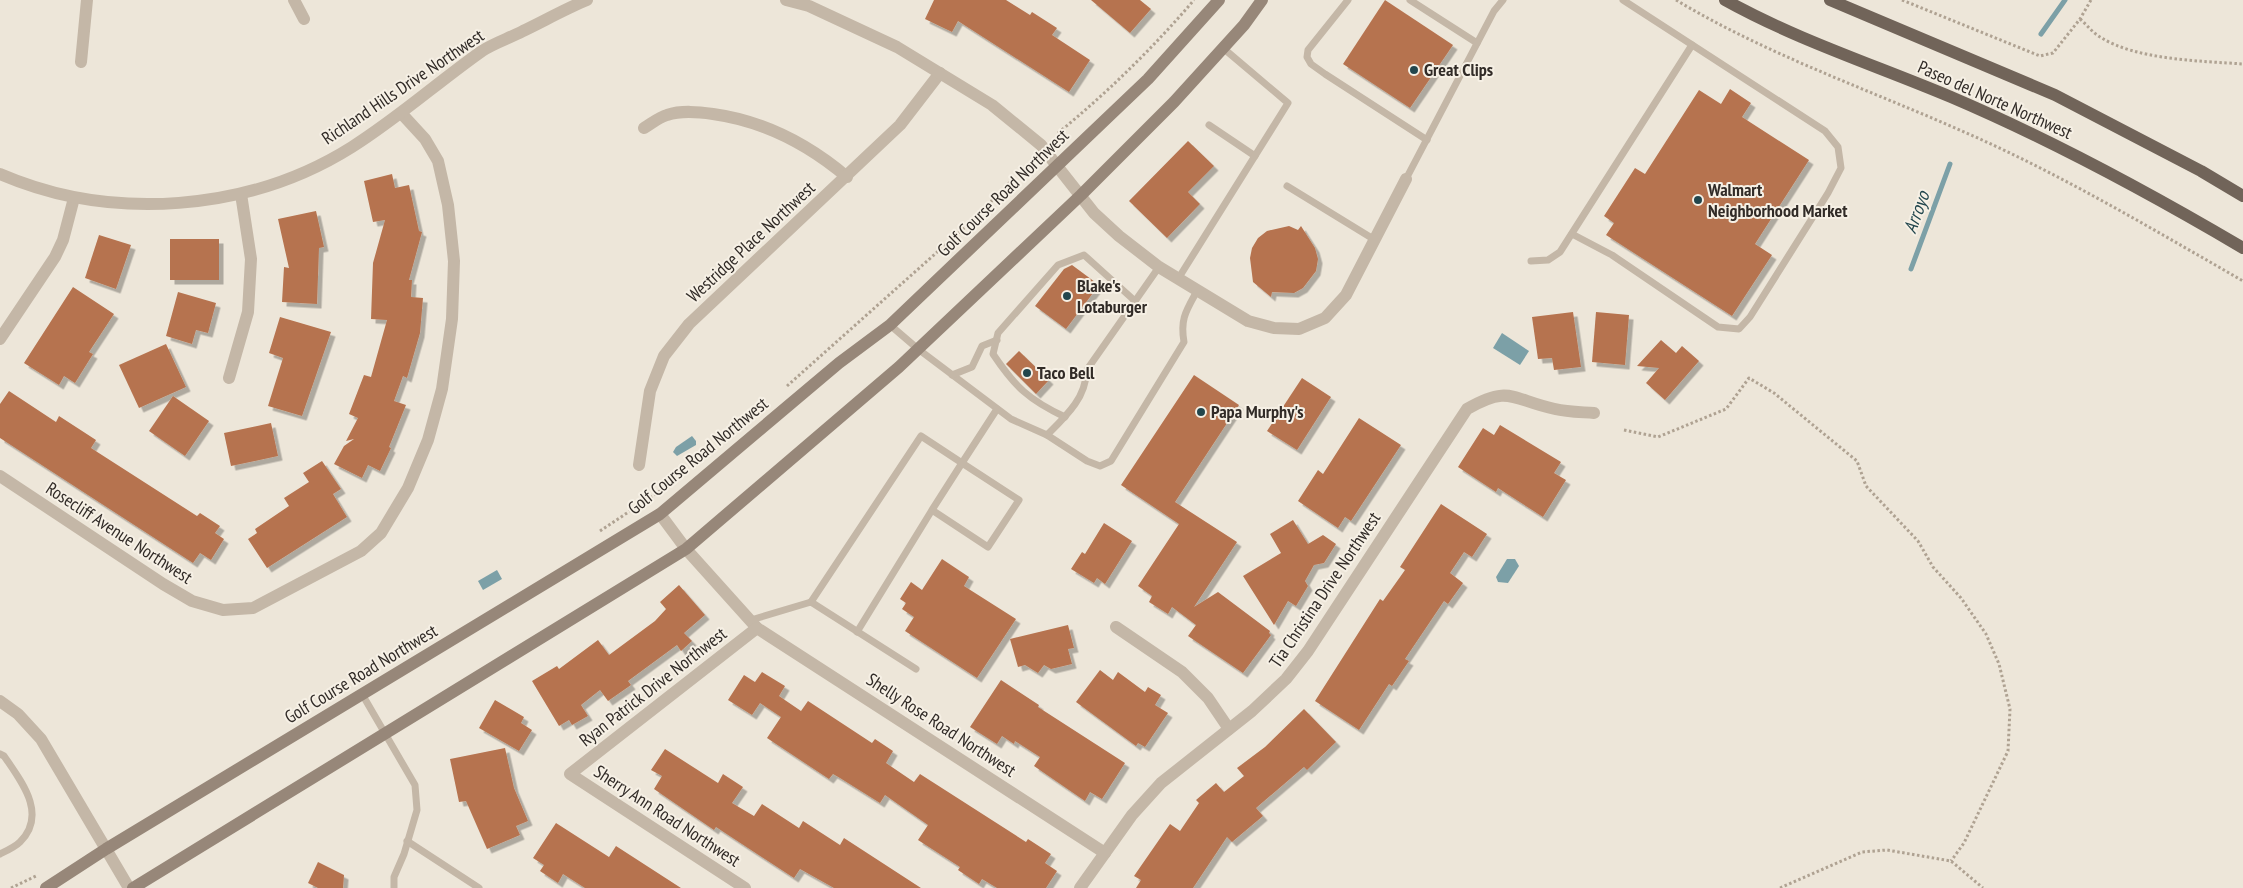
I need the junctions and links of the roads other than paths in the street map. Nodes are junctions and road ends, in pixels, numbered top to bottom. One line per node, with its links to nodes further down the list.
1 (88, 0): 17 (street)
2 (294, 0): 13 (street)
3 (588, 0): 19 (street, Richland Hills Drive Northwest)
4 (786, 0): 18 (street)
5 (1219, 0): 24 (main road, Golf Course Road Northwest)
6 (1262, 0): 16 (main road)
7 (1348, 0): 22 (lane)
8 (1410, 0): 14 (lane)
9 (1503, 0): 14 (lane)
10 (1623, 0): 15 (lane)
11 (1725, 0): 35 (main road, Paseo del Norte Northwest)
12 (1830, 0): 31 (main road, Paseo del Norte Northwest)
13 (304, 20)
14 (1477, 43): 22 (lane)
15 (1692, 44): 33 (lane); 33 (lane)
16 (1223, 48): 23 (lane); 30 (main road)
17 (81, 62)
18 (940, 73): 24 (street); 26 (street, Westridge Place Northwest)
19 (402, 114): 29 (street, Richland Hills Drive Northwest); 53 (street, Rosecliff Avenue Northwest)
20 (1209, 125): 23 (lane)
21 (644, 128): 26 (street)
22 (1427, 140): 27 (lane)
23 (1255, 156): 38 (lane)
24 (1057, 166): 30 (street); 41 (main road, Golf Course Road Northwest)
25 (0, 174): 32 (street, Richland Hills Drive Northwest)
26 (847, 177): 52 (street, Westridge Place Northwest)
27 (1406, 179): 34 (street)
28 (1287, 186): 34 (lane)
29 (241, 194): 32 (street, Richland Hills Drive Northwest); 46 (street)
30 (1081, 195): 37 (street); 44 (main road)
31 (2243, 196)
32 (74, 198): 42 (street)
33 (1572, 234): 36 (lane)
34 (1375, 240): 39 (street)
35 (2243, 248)
36 (1531, 261)
37 (1159, 267): 38 (street); 40 (lane)
38 (1178, 279): 39 (street)
39 (1197, 291): 50 (lane)
40 (1135, 301): 43 (lane); 49 (lane)
41 (890, 325): 44 (lane); 55 (main road, Golf Course Road Northwest)
42 (0, 339)
43 (996, 340): 45 (lane); 49 (lane)
44 (918, 349): 45 (lane); 56 (main road)
45 (952, 375): 47 (lane)
46 (229, 378)
47 (997, 409): 50 (lane); 51 (lane)
48 (1594, 413): 64 (street, Tia Christina Drive Northwest)
49 (1065, 417): 50 (lane)
50 (1048, 435)
51 (962, 463): 54 (lane); 54 (lane); 57 (lane)
52 (639, 465)
53 (0, 476)
54 (932, 510): 60 (lane)
55 (660, 514): 56 (street); 62 (main road, Golf Course Road Northwest)
56 (686, 549): 58 (street); 65 (main road)
57 (810, 602): 58 (lane); 60 (lane)
58 (754, 624): 67 (street, Ryan Patrick Drive Northwest); 70 (street, Shelly Rose Road Northwest)
59 (1116, 627): 64 (street)
60 (858, 632): 61 (lane)
61 (916, 668)
62 (362, 694): 65 (lane); 69 (main road, Golf Course Road Northwest)
63 (0, 701): 69 (street)
64 (1229, 729): 70 (street, Tia Christina Drive Northwest)
65 (384, 734): 68 (lane); 74 (main road)
66 (0, 754): 71 (lane)
67 (570, 774): 77 (street, Sherry Ann Road Northwest)
68 (408, 841): 75 (lane); 76 (lane)
69 (106, 848): 72 (main road, Golf Course Road Northwest); 73 (street)
70 (1105, 853): 78 (street, Tia Christina Drive Northwest)
71 (0, 854)
72 (46, 888)
73 (129, 888)
74 (133, 888)
75 (394, 888)
76 (478, 888)
77 (745, 888)
78 (1080, 888)

